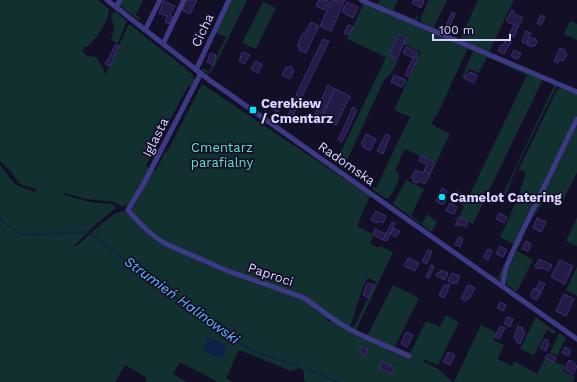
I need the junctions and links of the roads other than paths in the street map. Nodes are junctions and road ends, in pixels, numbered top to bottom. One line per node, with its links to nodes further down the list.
1 (107, 0): 7 (street, Radomska)
2 (120, 0): 7 (street)
3 (160, 0): 8 (street)
4 (184, 0): 9 (street)
5 (229, 0): 10 (street, Cicha)
6 (361, 0): 12 (street)
7 (116, 7): 8 (street, Radomska)
8 (145, 30): 9 (street, Radomska)
9 (163, 44): 10 (street, Radomska)
10 (196, 70): 11 (street, Radomska)
11 (201, 73): 14 (street, Iglasta); 15 (street, Radomska)
12 (577, 92)
13 (577, 119): 15 (street)
14 (128, 210): 17 (street, Paproci)
15 (502, 286): 16 (street, Radomska)
16 (577, 339)
17 (409, 356)

